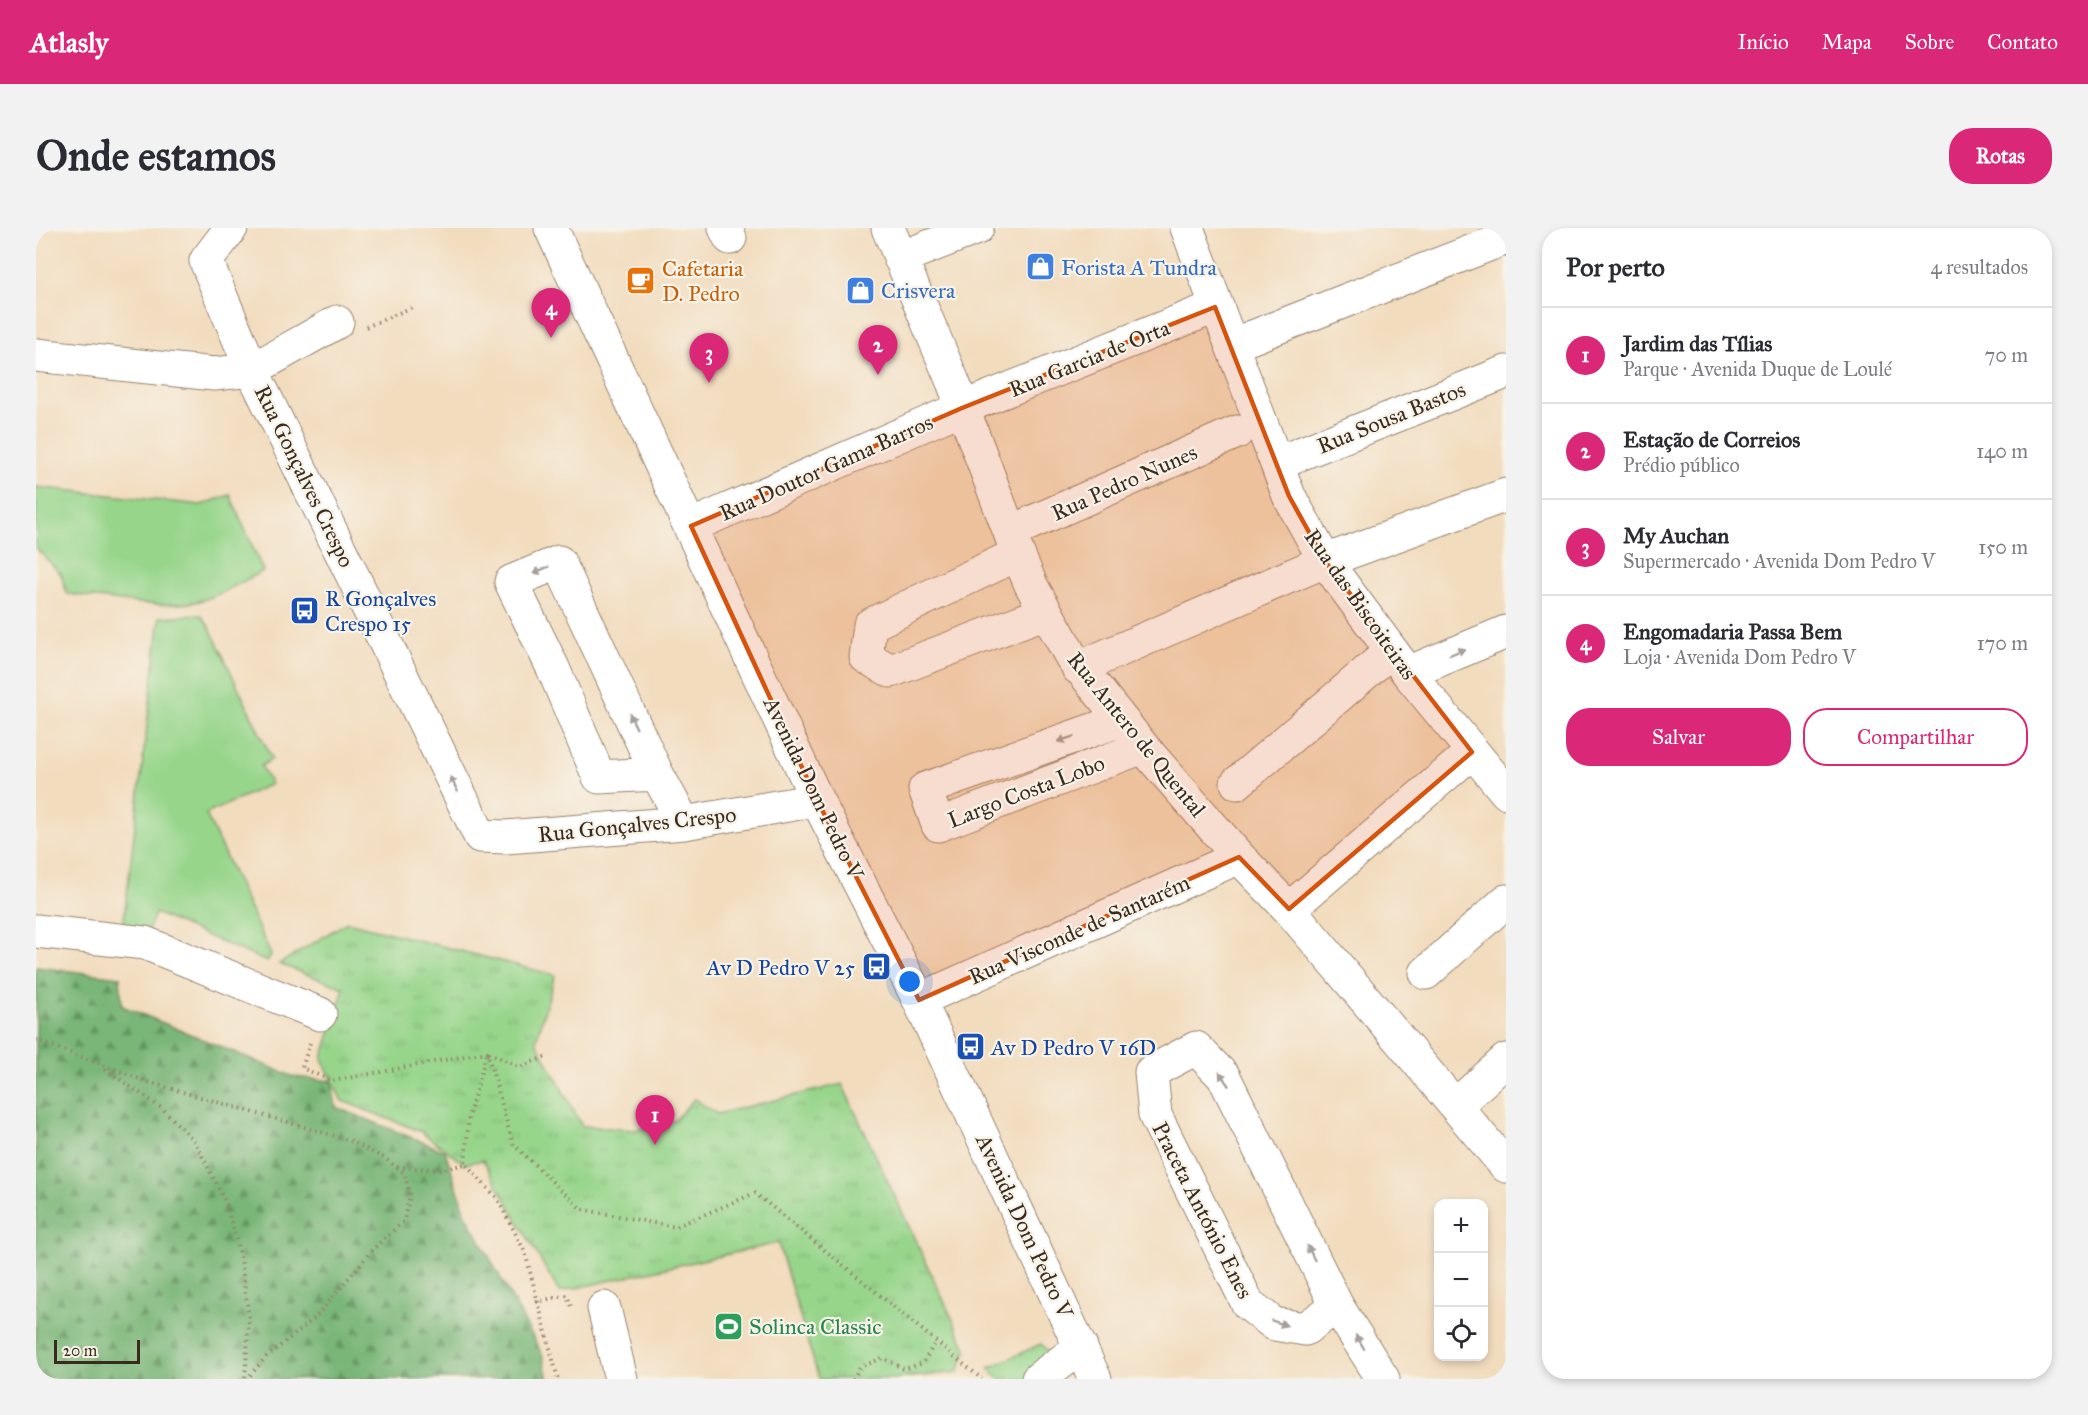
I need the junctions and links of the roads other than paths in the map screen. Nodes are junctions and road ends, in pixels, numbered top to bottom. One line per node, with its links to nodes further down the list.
1 (231, 228): 12 (street, Rua Gonçalves Crespo)
2 (551, 228): 18 (street, Avenida Dom Pedro V)
3 (888, 228): 7 (street, Rua Antero de Quental)
4 (977, 228): 7 (street)
5 (1187, 228): 8 (street, Rua das Biscoiteiras)
6 (1506, 238): 10 (street)
7 (900, 258): 14 (street, Rua Antero de Quental)
8 (1215, 307): 10 (street, Rua das Biscoiteiras); 14 (street, Rua Garcia de Orta)
9 (337, 322): 12 (street)
10 (1232, 345): 16 (street, Rua das Biscoiteiras)
11 (36, 355): 12 (street)
12 (252, 370): 32 (street, Rua Gonçalves Crespo, one-way to 12)
13 (1506, 372): 16 (street, Rua Sousa Bastos)
14 (962, 408): 18 (street, Rua Doutor Gama Barros); 19 (street, Rua Antero de Quental)
15 (1237, 432): 19 (street, Rua Pedro Nunes)
16 (1277, 463): 20 (street, Rua das Biscoiteiras)
17 (1506, 495): 20 (street)
18 (691, 526): 31 (street, Avenida Dom Pedro V)
19 (1014, 543): 21 (street, Rua Antero de Quental); 21 (street, Rua Pedro Nunes)
20 (1325, 561): 23 (street, Rua das Biscoiteiras); 24 (street)
21 (1046, 612): 24 (street, Rua Antero de Quental)
22 (1506, 632): 23 (street, one-way to 22)
23 (1400, 662): 27 (street, Rua das Biscoiteiras); 29 (street)
24 (1078, 668): 25 (street, Rua Antero de Quental)
25 (1121, 720): 26 (street, Rua Antero de Quental); 26 (street, Largo Costa Lobo, one-way to 26)
26 (1143, 747): 33 (street, Rua Antero de Quental)
27 (1472, 752): 30 (street, Rua das Biscoiteiras); 35 (street)
28 (657, 774): 28 (street, one-way to 28); 32 (street)
29 (1237, 783)
30 (1506, 792)
31 (818, 800): 32 (street, Rua Gonçalves Crespo); 38 (street, Avenida Dom Pedro V)
32 (684, 823)
33 (1239, 857): 35 (street, Rua Antero de Quental); 38 (street, Rua Visconde de Santarém)
34 (1506, 901): 37 (street)
35 (1289, 909): 41 (street, Rua Antero de Quental)
36 (36, 931): 39 (street)
37 (1426, 973)
38 (919, 1000): 45 (street, Avenida Dom Pedro V)
39 (320, 1014)
40 (1506, 1060): 41 (street)
41 (1455, 1106): 42 (street, Rua Antero de Quental)
42 (1506, 1166)
43 (1337, 1306): 43 (street, Praceta António Enes, one-way to 43); 49 (street, Praceta António Enes, one-way to 43)
44 (604, 1308): 46 (street)
45 (1081, 1347): 47 (street, Avenida Dom Pedro V); 48 (street, Avenida Dom Pedro V)
46 (621, 1379)
47 (1038, 1379)
48 (1095, 1379)
49 (1383, 1379)

